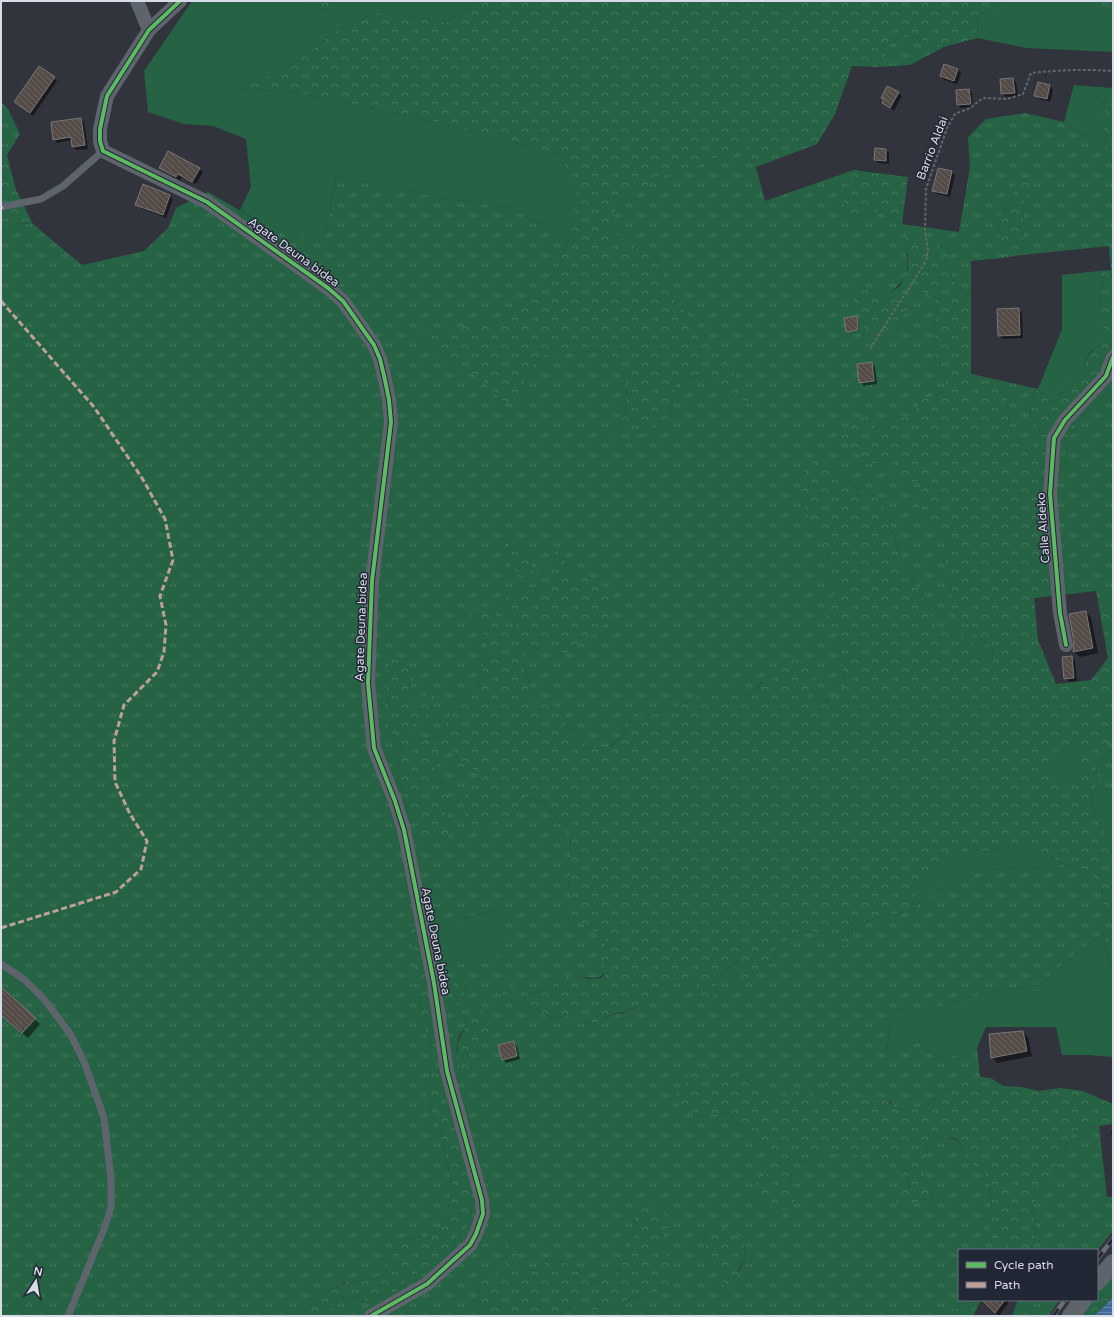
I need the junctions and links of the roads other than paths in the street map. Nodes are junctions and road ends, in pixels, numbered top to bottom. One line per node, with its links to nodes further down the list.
1 (137, 1): 3 (street)
2 (180, 1): 3 (street)
3 (149, 30): 4 (street)
4 (103, 151): 5 (lane); 13 (street, Agate Deuna bidea)
5 (1, 207)
6 (1113, 357): 7 (street, Calle Aldeko)
7 (1066, 645)
8 (1, 964): 12 (lane)
9 (1113, 1263): 10 (street)
10 (1098, 1281)
11 (1082, 1301): 14 (street)
12 (68, 1316)
13 (371, 1316)
14 (1071, 1316)

